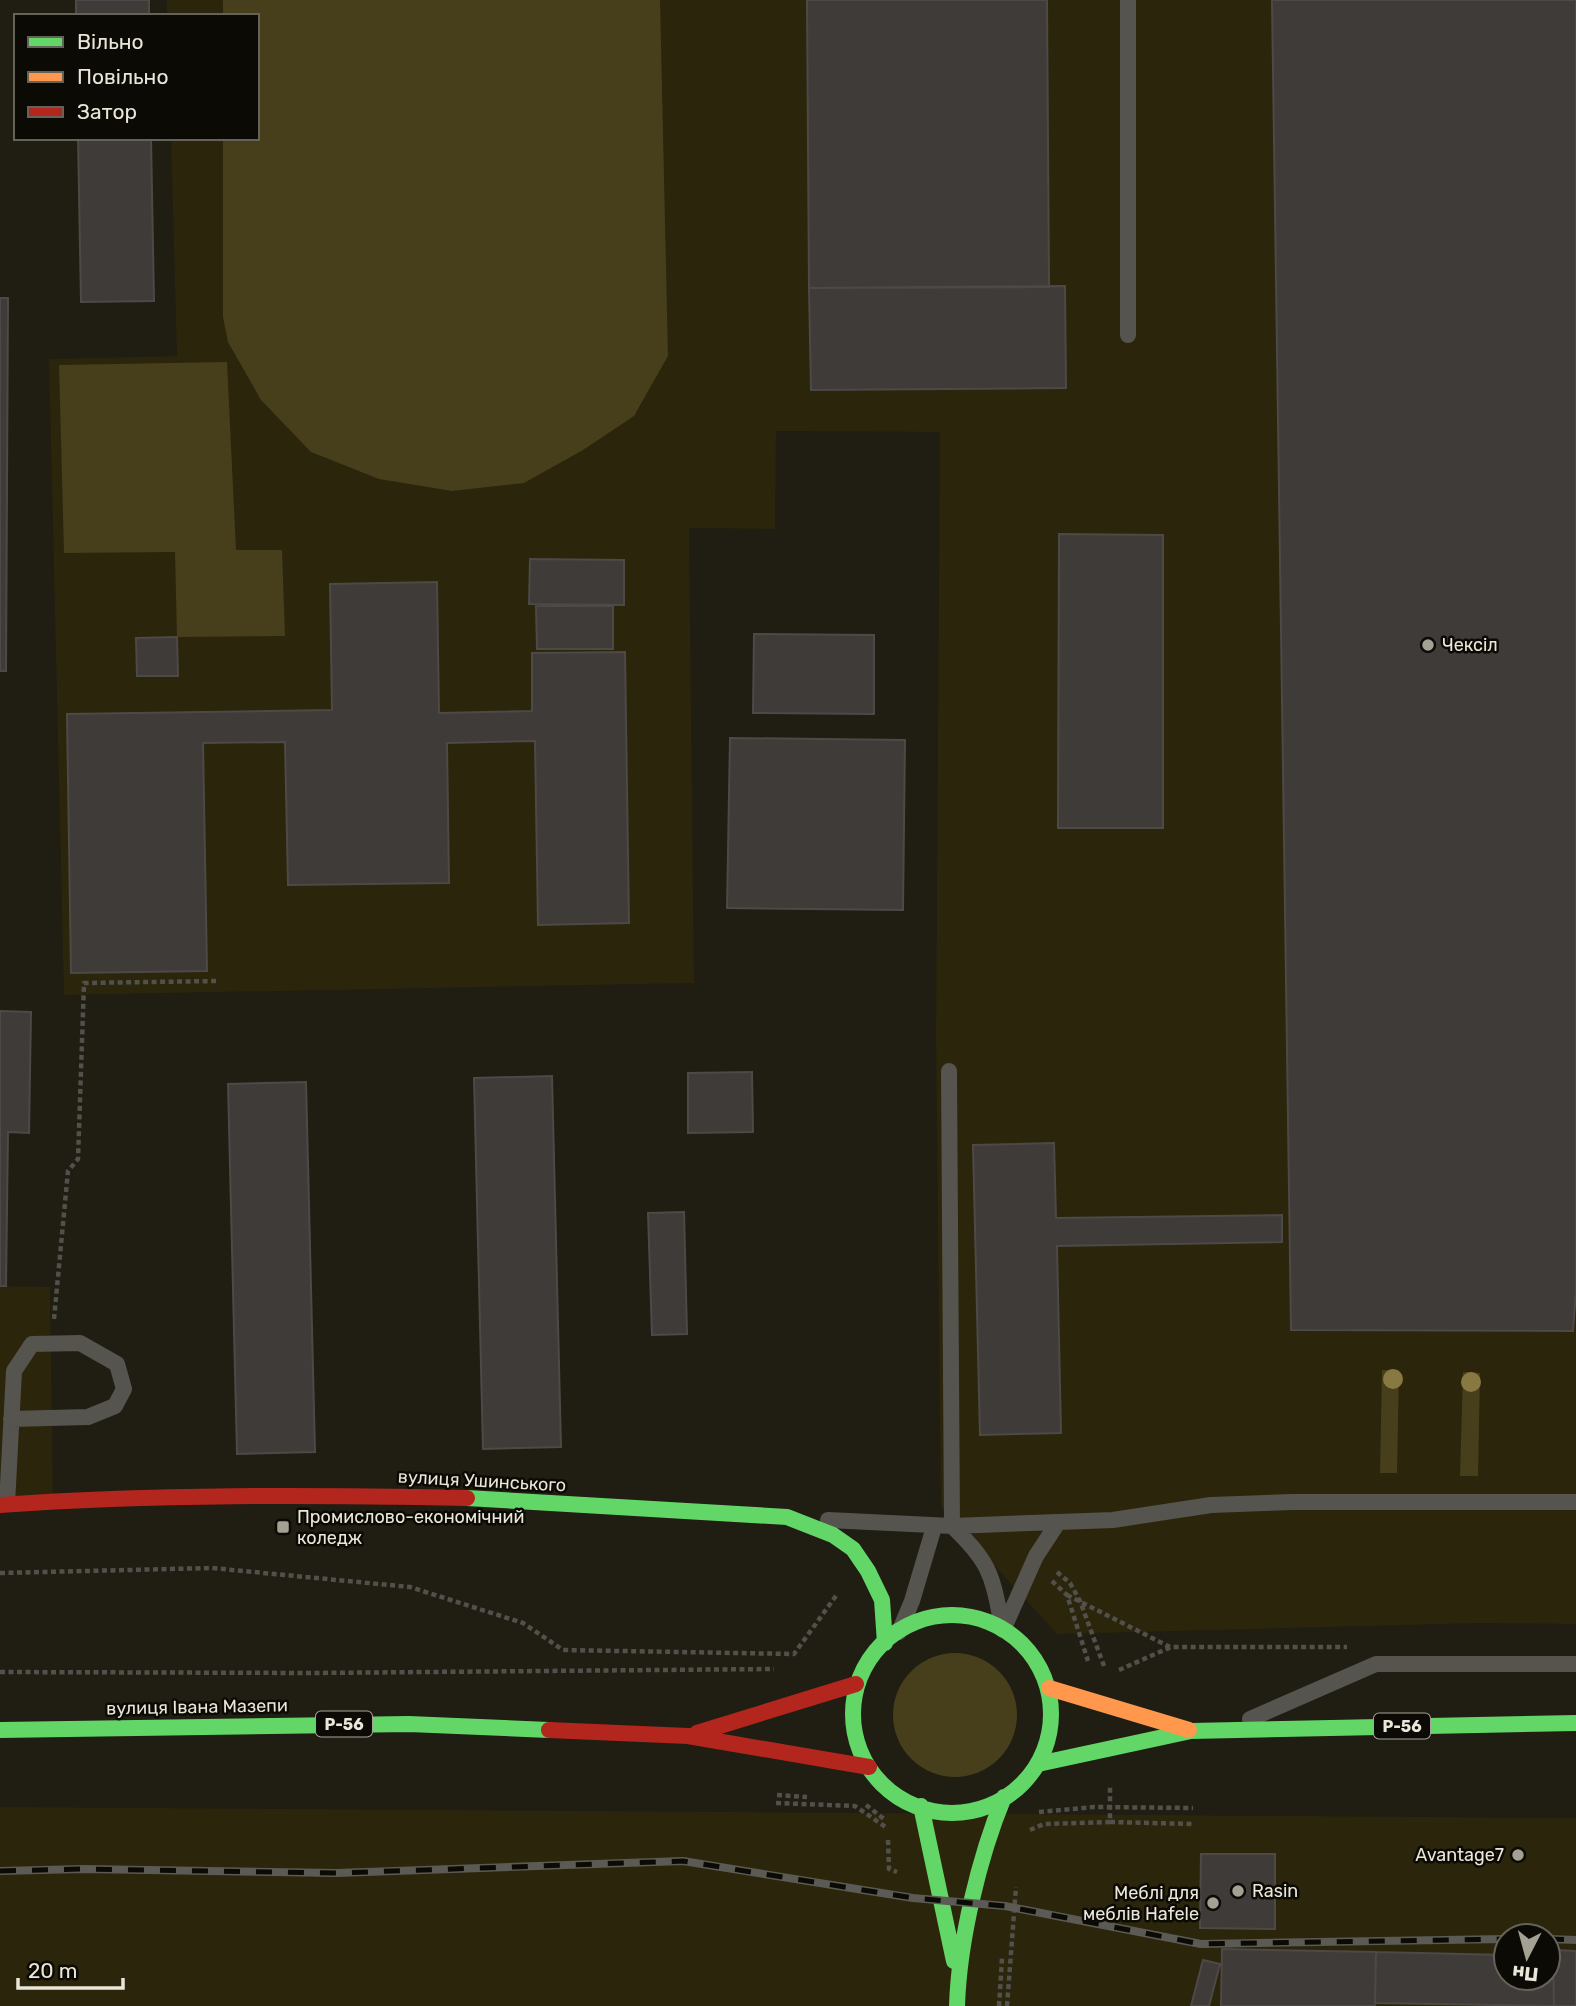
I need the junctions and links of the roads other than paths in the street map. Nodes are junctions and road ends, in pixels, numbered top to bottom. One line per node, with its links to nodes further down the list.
1 (1128, 0): 2 (lane)
2 (1128, 335)
3 (949, 1071): 9 (lane)
4 (11, 1419): 4 (lane); 6 (lane)
5 (1576, 1502): 8 (lane)
6 (4, 1505): 7 (main road, вулиця Ушинського)
7 (787, 1517): 10 (lane); 13 (main road, вулиця Ушинського)
8 (1057, 1524): 9 (lane); 11 (lane)
9 (952, 1526): 10 (lane); 11 (lane)
10 (934, 1527): 12 (lane)
11 (1003, 1630): 12 (main road); 16 (main road)
12 (899, 1632): 13 (main road)
13 (885, 1643): 15 (main road)
14 (1576, 1664): 18 (lane)
15 (856, 1684): 21 (main road, вулиця Івана Мазепи / Р-56); 23 (main road)
16 (1049, 1688): 20 (main road, Р-56); 22 (main road)
17 (1576, 1723): 18 (main road, Р-56)
18 (1228, 1728): 20 (main road, Р-56)
19 (0, 1730): 21 (main road, вулиця Івана Мазепи / Р-56)
20 (1191, 1731): 22 (main road, Р-56)
21 (688, 1736): 23 (main road, вулиця Івана Мазепи / Р-56)
22 (1038, 1764): 24 (main road)
23 (869, 1767): 25 (main road)
24 (1004, 1797): 25 (main road); 26 (main road)
25 (921, 1805): 26 (main road)
26 (957, 1976): 27 (main road)
27 (957, 2006)

